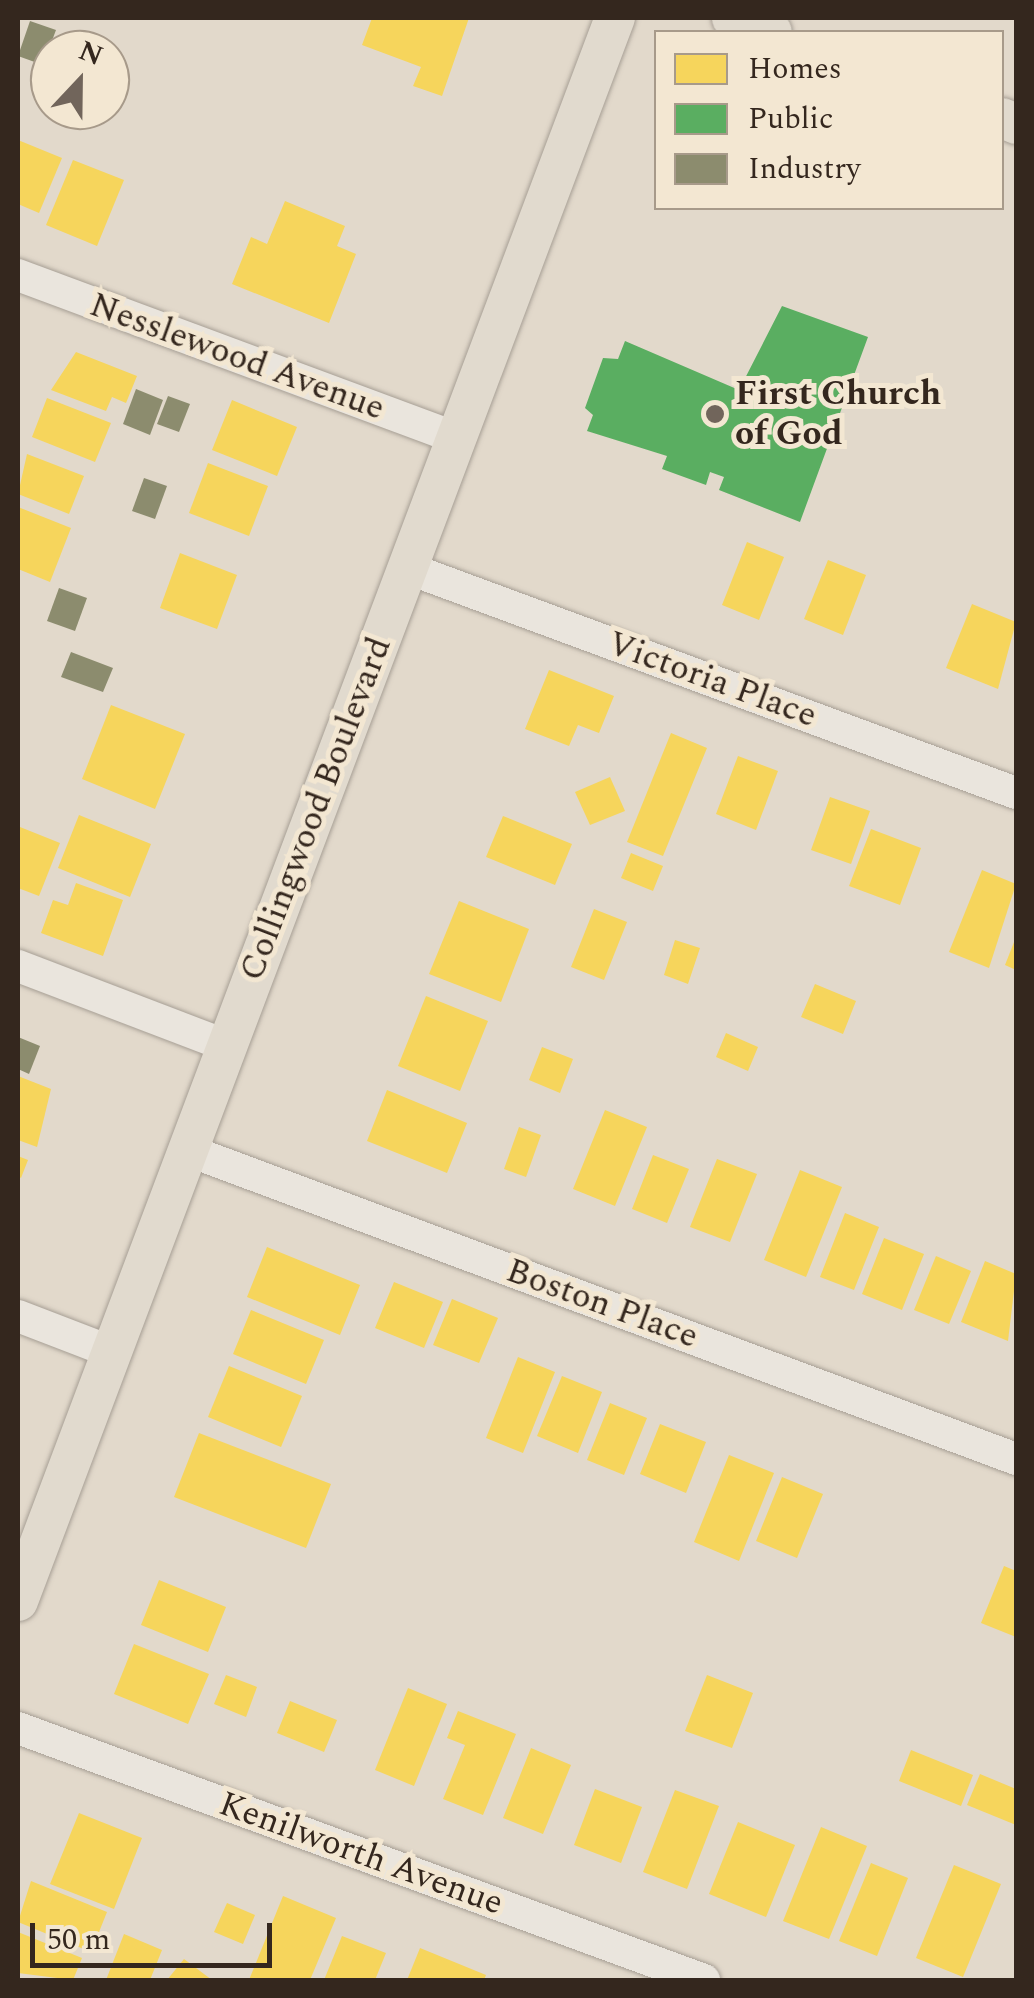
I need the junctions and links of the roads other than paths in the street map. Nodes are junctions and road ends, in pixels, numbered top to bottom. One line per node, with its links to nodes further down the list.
1 (616, 18): 5 (main road, Collingwood Boulevard)
2 (732, 18): 3 (main road)
3 (766, 30)
4 (21, 287): 5 (street, Nesslewood Avenue)
5 (456, 438): 6 (main road, Collingwood Boulevard)
6 (407, 568): 7 (street, Victoria Place); 9 (main road, Collingwood Boulevard)
7 (1016, 793)
8 (18, 966): 9 (street)
9 (227, 1046): 10 (main road, Collingwood Boulevard)
10 (188, 1150): 12 (main road, Collingwood Boulevard); 13 (street, Boston Place)
11 (18, 1316): 12 (street)
12 (112, 1352): 14 (main road, Collingwood Boulevard)
13 (1016, 1459)
14 (18, 1601)
15 (18, 1728): 16 (street, Kenilworth Avenue)
16 (704, 1980)

